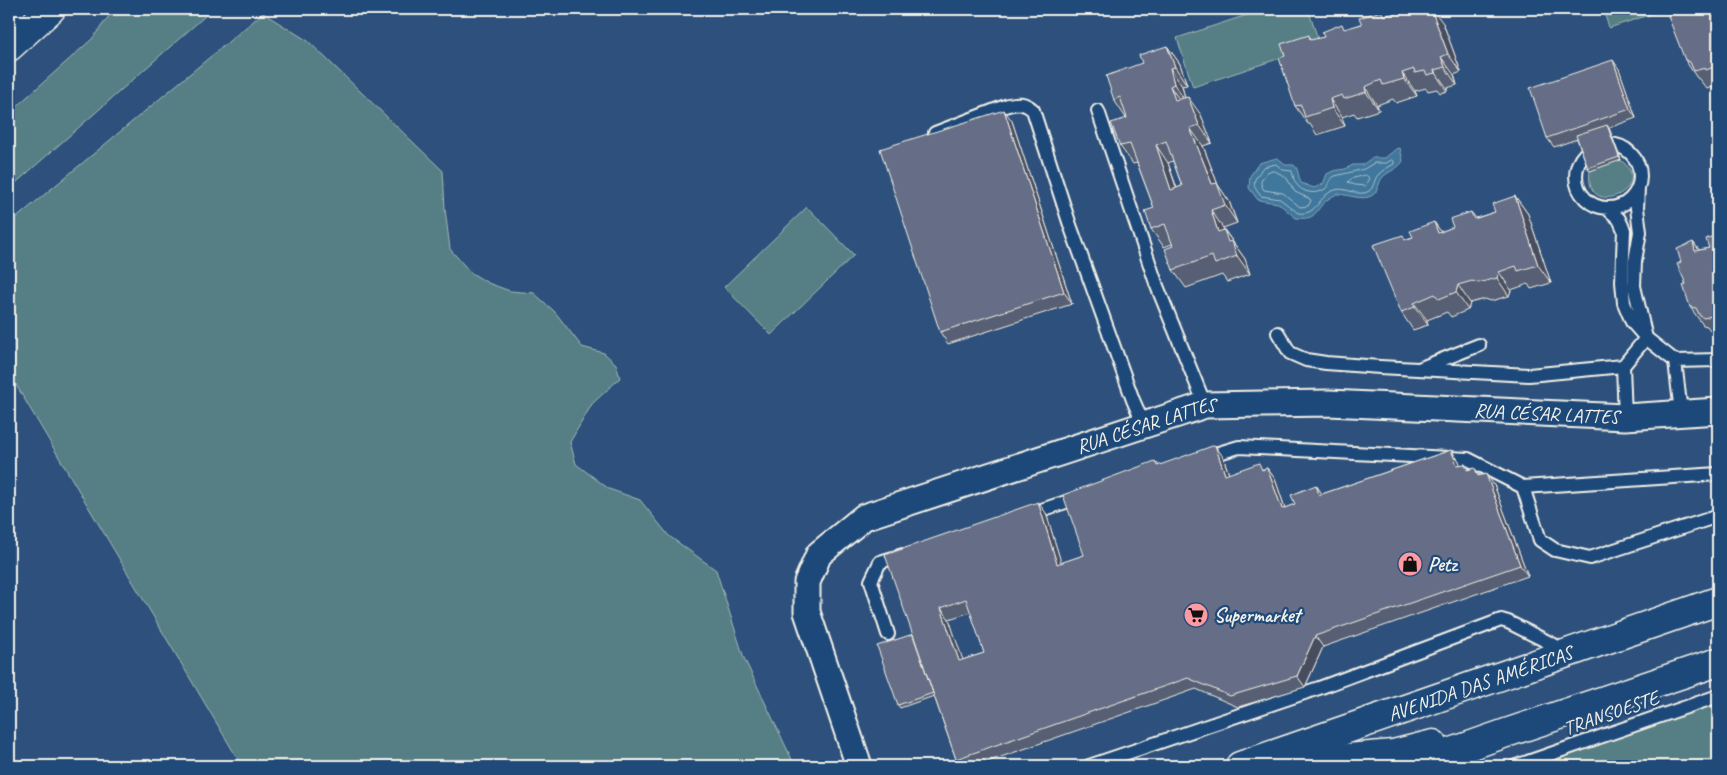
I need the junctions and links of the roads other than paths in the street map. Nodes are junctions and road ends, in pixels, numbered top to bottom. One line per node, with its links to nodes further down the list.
1 (51, 9): 2 (main road)
2 (9, 47)
3 (1098, 111): 14 (lane)
4 (920, 138): 18 (lane)
5 (1638, 188): 6 (lane); 6 (lane); 8 (lane)
6 (1607, 208): 8 (lane)
7 (1278, 333): 13 (lane)
8 (1646, 338): 10 (lane); 12 (lane)
9 (1478, 346): 13 (lane)
10 (1676, 360): 11 (lane); 16 (lane)
11 (1718, 360)
12 (1623, 366): 13 (lane); 17 (lane)
13 (1416, 369)
14 (1205, 405): 17 (street, RUA CÉSAR LATTES); 18 (street, RUA CÉSAR LATTES)
15 (1718, 411): 16 (street, RUA CÉSAR LATTES)
16 (1680, 413): 17 (street, RUA CÉSAR LATTES)
17 (1625, 417)
18 (1144, 425): 32 (street, RUA CÉSAR LATTES)
19 (1191, 462): 21 (lane)
20 (1718, 474): 21 (lane)
21 (1523, 487): 24 (lane)
22 (1097, 492): 23 (lane)
23 (1022, 516)
24 (1718, 516)
25 (918, 550): 27 (lane)
26 (1718, 600): 28 (main road, AVENIDA DAS AMÉRICAS)
27 (888, 634)
28 (1568, 652): 33 (lane); 34 (main road, AVENIDA DAS AMÉRICAS)
29 (1718, 662): 31 (main road)
30 (1718, 696): 37 (lane, TRANSOESTE)
31 (1506, 733): 35 (main road); 36 (main road)
32 (859, 766)
33 (1089, 766)
34 (1240, 766)
35 (1302, 766)
36 (1412, 766)
37 (1516, 766)

